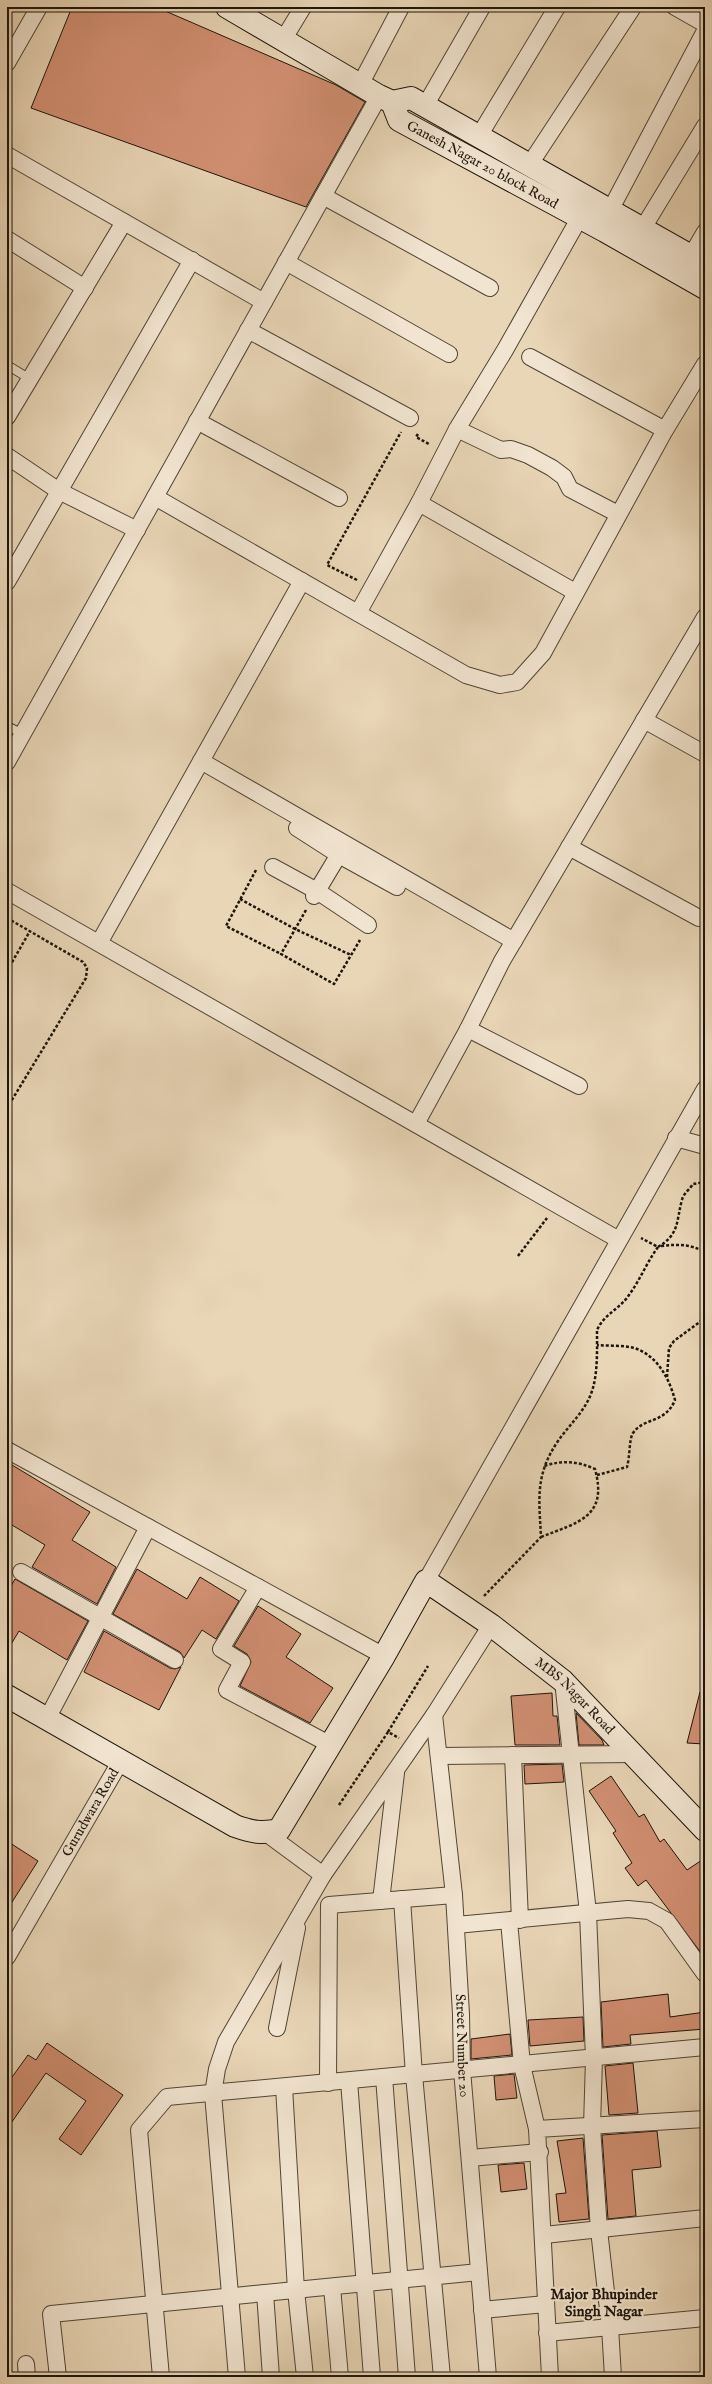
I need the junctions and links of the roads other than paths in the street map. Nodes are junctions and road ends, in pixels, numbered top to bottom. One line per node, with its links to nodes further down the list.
1 (39, 7): 12 (street)
2 (304, 7): 11 (street)
3 (401, 7): 13 (street)
4 (482, 7): 15 (street)
5 (557, 7): 17 (street)
6 (633, 7): 19 (street)
7 (675, 7): 9 (street)
8 (234, 9): 11 (street)
9 (705, 24)
10 (705, 30): 21 (street)
11 (283, 40): 13 (street)
12 (7, 63)
13 (360, 86): 14 (street)
14 (386, 99): 15 (street, Ganesh Nagar 20 block Road); 20 (street); 22 (street, Ganesh Nagar 20 block Road)
15 (425, 106): 17 (street, Ganesh Nagar 20 block Road)
16 (705, 126): 25 (street)
17 (479, 136): 19 (street, Ganesh Nagar 20 block Road)
18 (7, 155): 23 (street)
19 (530, 164): 21 (street, Ganesh Nagar 20 block Road)
20 (323, 196): 30 (street); 32 (street)
21 (610, 210): 24 (street); 25 (street, Ganesh Nagar 20 block Road)
22 (580, 217): 24 (street, Ganesh Nagar 20 block Road); 44 (street)
23 (124, 222): 28 (street); 31 (street)
24 (600, 228): 33 (street, Ganesh Nagar 20 block Road)
25 (643, 228): 29 (street, Ganesh Nagar 20 block Road)
26 (705, 232): 29 (street)
27 (7, 239): 31 (street)
28 (192, 260): 34 (street); 47 (street)
29 (698, 260)
30 (286, 262): 34 (street); 36 (street)
31 (85, 288): 40 (street)
32 (490, 288)
33 (705, 288)
34 (264, 302): 35 (street)
35 (248, 330): 42 (street); 43 (street)
36 (449, 354)
37 (530, 357): 45 (street)
38 (705, 364): 45 (street)
39 (7, 365): 40 (lane)
40 (30, 379): 41 (street)
41 (7, 417)
42 (197, 421): 48 (street); 49 (street)
43 (407, 427)
44 (457, 429): 50 (street); 51 (street)
45 (665, 430): 51 (street)
46 (7, 456): 47 (street)
47 (60, 491): 52 (street); 54 (street)
48 (155, 497): 52 (street); 53 (street)
49 (339, 498)
50 (419, 503): 55 (street); 56 (street)
51 (618, 514): 55 (street)
52 (137, 530): 60 (street)
53 (302, 581): 56 (street); 62 (street)
54 (7, 582)
55 (574, 592): 56 (street)
56 (358, 613)
57 (705, 617): 58 (street)
58 (644, 720): 61 (street); 65 (street)
59 (7, 726): 60 (lane)
60 (23, 734): 63 (street)
61 (705, 754)
62 (201, 761): 66 (street); 74 (street)
63 (7, 762)
64 (286, 821): 66 (street)
65 (569, 847): 71 (street); 73 (street)
66 (342, 850): 68 (street); 70 (street); 73 (street)
67 (265, 867): 70 (street)
68 (397, 887)
69 (7, 891): 74 (street)
70 (316, 893): 72 (street)
71 (699, 918)
72 (364, 932)
73 (514, 941): 75 (street)
74 (99, 943): 78 (street)
75 (468, 1029): 76 (street); 78 (street)
76 (579, 1086)
77 (705, 1089): 79 (street)
78 (416, 1124): 81 (street)
79 (676, 1138): 80 (street); 81 (street)
80 (705, 1146)
81 (622, 1234): 85 (street)
82 (7, 1450): 83 (street)
83 (148, 1527): 86 (street); 87 (street)
84 (21, 1572): 87 (street)
85 (426, 1581): 88 (street, MBS Nagar Road); 89 (street)
86 (258, 1587): 89 (street); 95 (street)
87 (101, 1618): 90 (street); 94 (street)
88 (491, 1625): 91 (street, MBS Nagar Road); 93 (street)
89 (384, 1656): 95 (street)
90 (175, 1660)
91 (564, 1681): 96 (street); 97 (street, MBS Nagar Road)
92 (7, 1696): 94 (street, Gurudwara Road)
93 (434, 1715): 99 (street, Street Number 20); 101 (street)
94 (47, 1719): 100 (street, Gurudwara Road)
95 (331, 1744): 103 (street)
96 (571, 1753): 97 (street); 98 (street); 108 (street)
97 (634, 1754): 102 (street, MBS Nagar Road)
98 (513, 1755): 99 (street); 110 (street)
99 (439, 1756): 105 (street, Street Number 20)
100 (120, 1762): 103 (street); 112 (street, Gurudwara Road)
101 (396, 1770): 104 (street); 107 (street)
102 (705, 1830)
103 (266, 1833): 104 (street)
104 (323, 1875): 109 (street)
105 (454, 1895): 106 (street); 111 (street, Street Number 20)
106 (402, 1899): 107 (street); 119 (street)
107 (381, 1901): 122 (street)
108 (588, 1913): 110 (street); 113 (street); 116 (street)
109 (300, 1914): 114 (street); 124 (street)
110 (515, 1920): 111 (street); 117 (street)
111 (456, 1926): 118 (street, Street Number 20)
112 (7, 1957)
113 (705, 1974)
114 (277, 2028)
115 (705, 2047): 116 (street)
116 (594, 2058): 117 (street); 126 (street)
117 (522, 2065): 118 (street); 127 (street)
118 (462, 2070): 119 (street); 129 (street, Street Number 20)
119 (414, 2075): 120 (street); 134 (street)
120 (384, 2078): 121 (street); 135 (street)
121 (349, 2081): 122 (street); 136 (street)
122 (328, 2083): 123 (street)
123 (284, 2087): 124 (street); 138 (street)
124 (213, 2094): 140 (street); 141 (street)
125 (705, 2119): 126 (street)
126 (592, 2127): 127 (street); 131 (street)
127 (537, 2129): 128 (street)
128 (540, 2152): 129 (street); 132 (street)
129 (470, 2158): 133 (street, Street Number 20)
130 (705, 2218): 131 (street)
131 (599, 2230): 132 (street); 145 (street)
132 (544, 2235): 142 (street)
133 (479, 2272): 134 (street); 143 (street, Street Number 20)
134 (433, 2277): 135 (street); 155 (street)
135 (400, 2280): 136 (street); 154 (street)
136 (365, 2284): 137 (street); 153 (street)
137 (332, 2287): 138 (street); 152 (street)
138 (296, 2290): 139 (street); 151 (street)
139 (265, 2293): 140 (street); 150 (street)
140 (230, 2296): 141 (street); 149 (street)
141 (154, 2304): 147 (street); 148 (street)
142 (546, 2304): 143 (street); 146 (street)
143 (482, 2310): 156 (street, Street Number 20)
144 (705, 2318): 145 (street)
145 (610, 2327): 146 (street); 158 (street)
146 (547, 2333): 157 (street)
147 (58, 2377)
148 (161, 2377)
149 (237, 2377)
150 (271, 2377)
151 (305, 2377)
152 (340, 2377)
153 (372, 2377)
154 (407, 2377)
155 (442, 2377)
156 (488, 2377)
157 (550, 2377)
158 (613, 2377)

